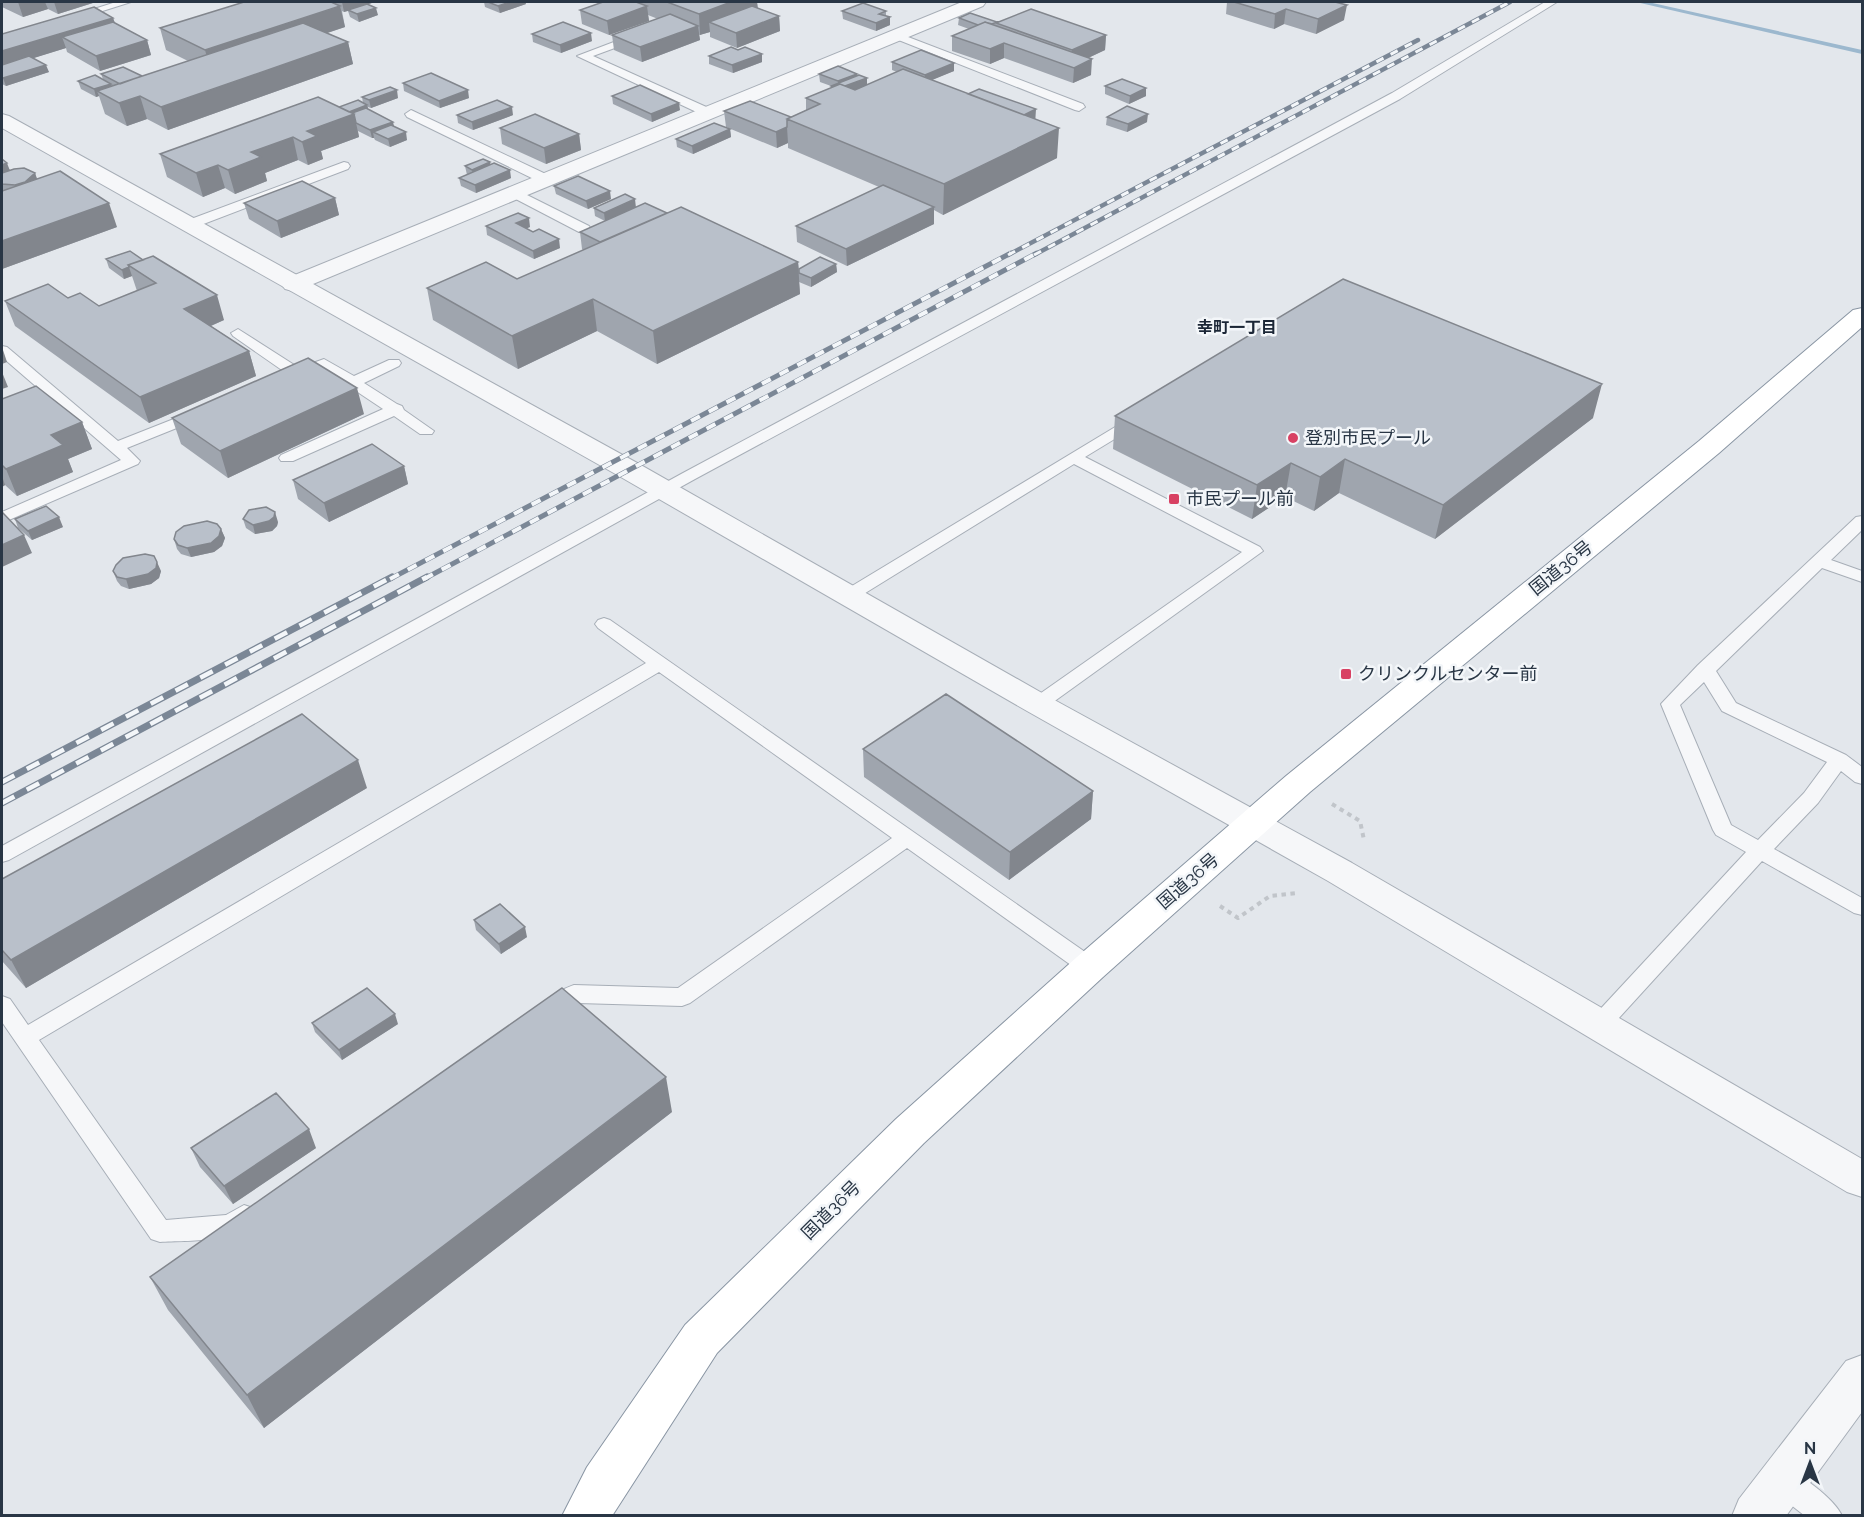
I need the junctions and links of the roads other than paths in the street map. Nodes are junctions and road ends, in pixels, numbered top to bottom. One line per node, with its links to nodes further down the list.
1 (126, 2): 4 (lane)
2 (975, 2): 5 (street)
3 (1552, 2): 31 (lane)
4 (65, 20)
5 (895, 35): 7 (lane); 8 (street)
6 (627, 40): 8 (lane)
7 (1079, 107)
8 (709, 113): 12 (street)
9 (411, 114): 12 (lane)
10 (2, 120): 14 (street)
11 (344, 166): 14 (lane)
12 (547, 180): 13 (street)
13 (515, 193): 15 (lane); 16 (street)
14 (188, 225): 16 (street)
15 (584, 229)
16 (293, 284): 31 (street)
17 (1863, 315): 43 (highway, 国道36号)
18 (238, 333): 21 (lane)
19 (2, 350): 28 (lane)
20 (394, 363): 22 (lane)
21 (298, 374): 22 (lane); 23 (lane)
22 (353, 382): 25 (lane)
23 (277, 383)
24 (213, 408): 28 (lane)
25 (397, 410): 27 (lane); 29 (lane)
26 (1145, 414): 30 (lane)
27 (426, 431)
28 (117, 447): 32 (lane)
29 (287, 458)
30 (1074, 458): 36 (lane); 40 (lane)
31 (664, 489): 36 (street); 46 (lane)
32 (2, 518)
33 (1863, 521): 34 (lane)
34 (1821, 562): 35 (lane); 39 (lane)
35 (1863, 577)
36 (848, 596): 40 (street)
37 (604, 624): 38 (lane)
38 (658, 663): 44 (lane); 52 (lane)
39 (1705, 669): 41 (lane); 45 (lane)
40 (1038, 704): 43 (street)
41 (1839, 760): 42 (lane); 45 (lane)
42 (1863, 777)
43 (1252, 824): 48 (highway, 国道36号); 51 (street)
44 (906, 838): 48 (lane); 50 (lane)
45 (1758, 851): 47 (lane); 51 (lane)
46 (2, 855)
47 (1863, 907)
48 (1090, 967): 57 (highway, 国道36号)
49 (2, 1005): 52 (lane)
50 (535, 1021)
51 (1600, 1024): 53 (street)
52 (26, 1037): 54 (lane)
53 (1863, 1180)
54 (261, 1205)
55 (1863, 1376): 56 (street)
56 (1769, 1498): 58 (lane)
57 (586, 1515)
58 (1828, 1515)

